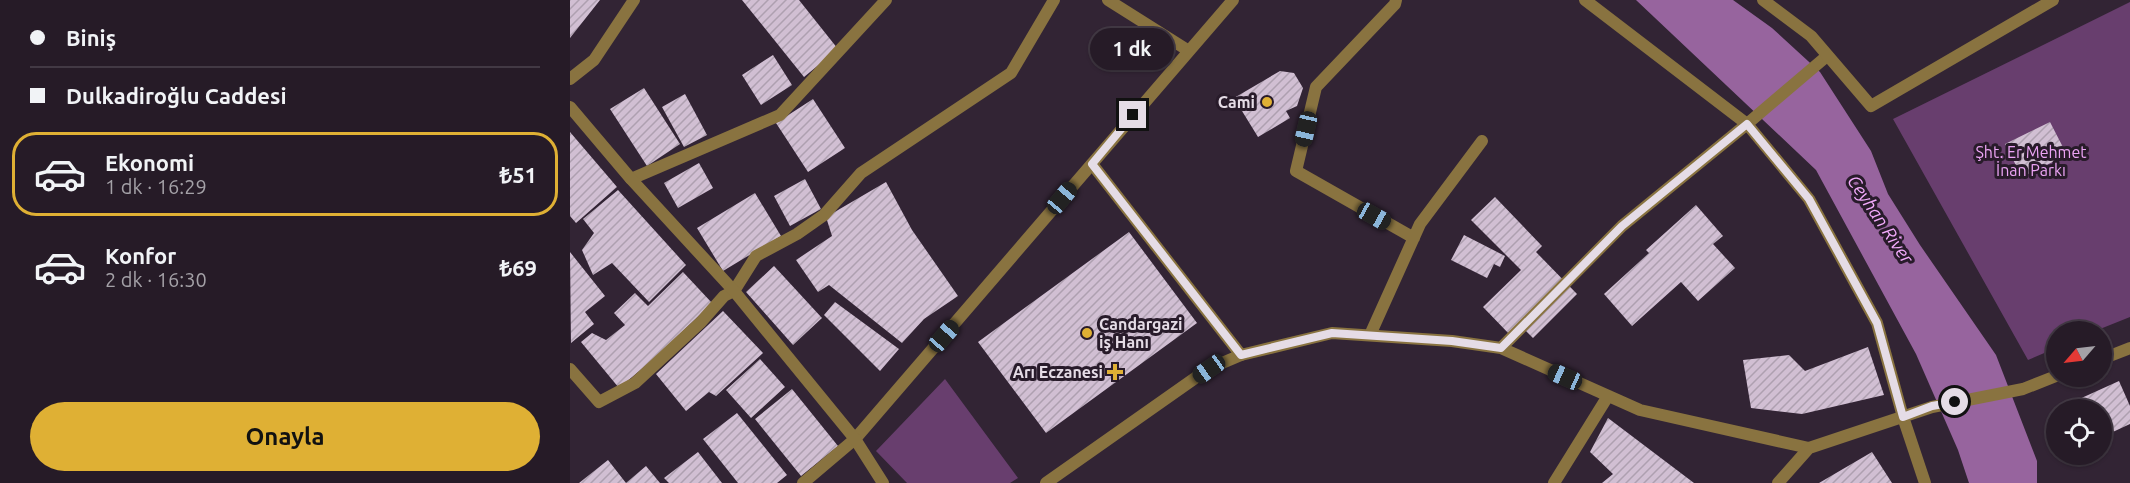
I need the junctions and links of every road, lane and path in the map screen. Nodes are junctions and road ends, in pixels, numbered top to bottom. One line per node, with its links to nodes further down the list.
1 (634, 0): 12 (street)
2 (886, 0): 17 (street)
3 (1054, 0): 19 (street)
4 (1108, 0): 10 (street)
5 (1233, 0): 10 (street)
6 (1396, 0): 18 (street)
7 (1585, 0): 14 (street)
8 (1763, 0): 11 (street)
9 (2052, 0): 11 (street)
10 (1189, 51): 16 (street)
11 (1827, 56): 14 (street)
12 (570, 79)
13 (570, 107): 17 (street)
14 (1747, 124): 21 (street); 28 (street)
15 (1482, 141): 18 (street)
16 (1092, 164): 23 (street); 29 (street)
17 (631, 179): 19 (street)
18 (1413, 238): 20 (street)
19 (734, 291): 25 (street); 29 (street)
20 (1370, 335): 21 (street); 23 (street)
21 (1501, 348): 27 (street)
22 (2130, 348): 24 (street)
23 (1241, 355): 33 (street)
24 (2112, 355)
25 (570, 369)
26 (2046, 380): 28 (street)
27 (1608, 396): 30 (street); 34 (street)
28 (1903, 417): 30 (street); 36 (street)
29 (855, 439): 31 (street); 32 (street)
30 (1809, 448): 35 (street)
31 (803, 483)
32 (883, 483)
33 (1046, 483)
34 (1554, 483)
35 (1778, 483)
36 (1925, 483)

